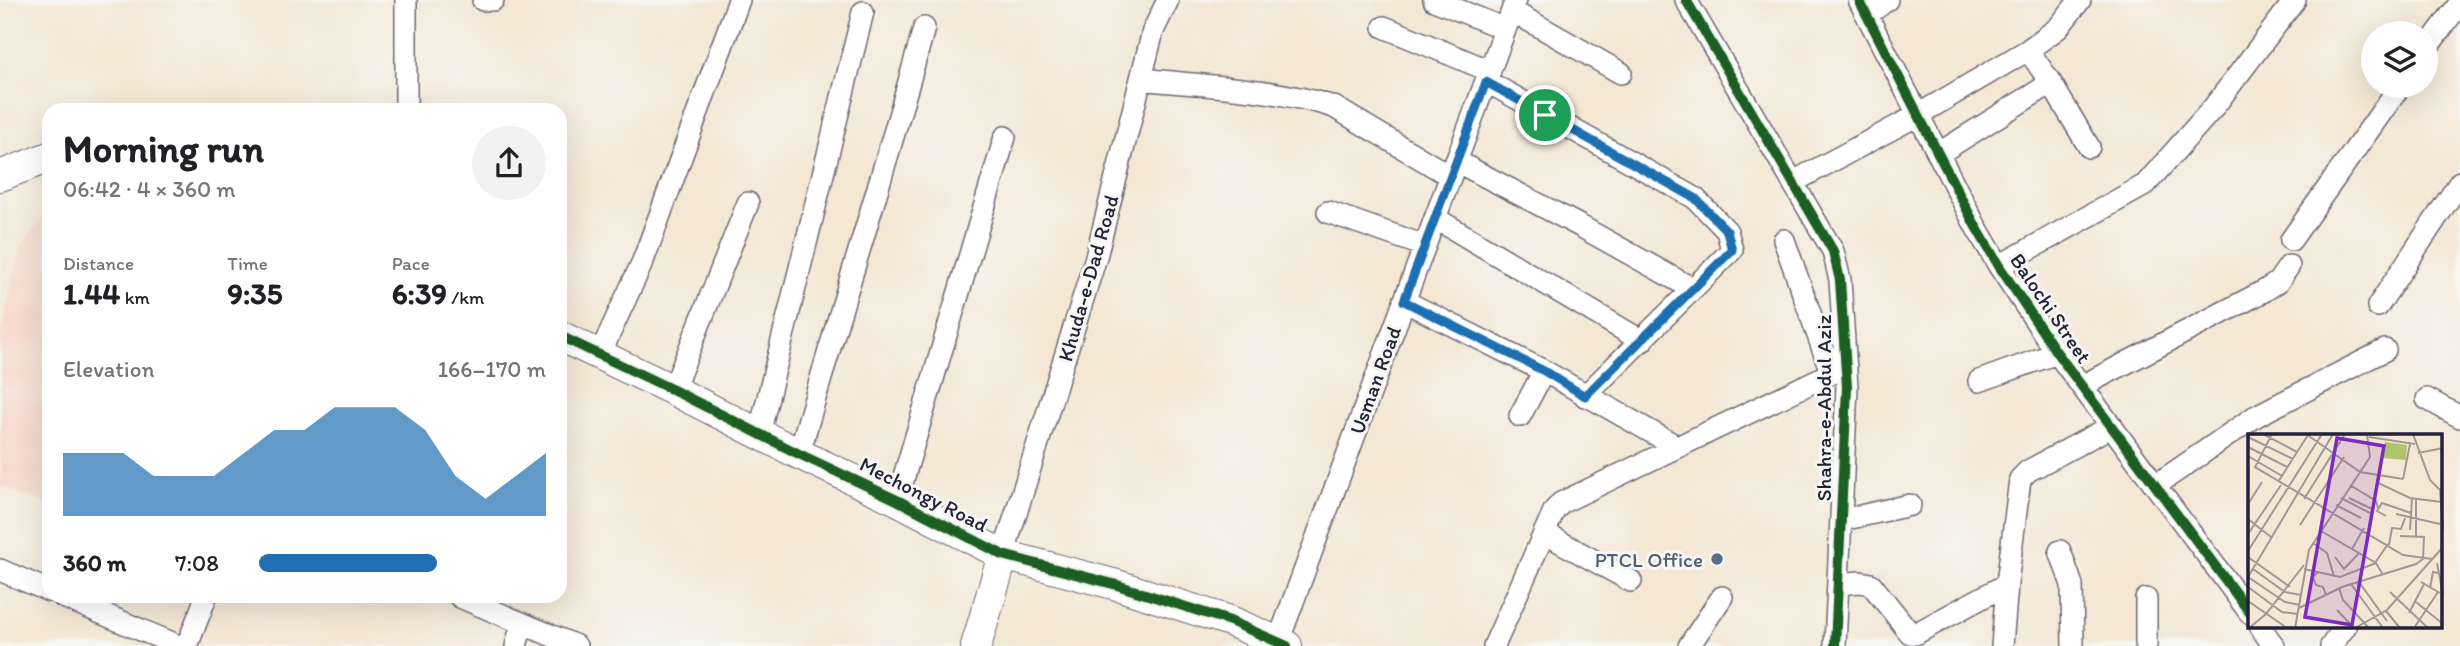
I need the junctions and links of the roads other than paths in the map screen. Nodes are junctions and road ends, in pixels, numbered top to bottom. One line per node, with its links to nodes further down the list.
1 (406, 0): 24 (street)
2 (483, 0): 3 (street)
3 (493, 0)
4 (739, 0): 49 (street)
5 (1168, 0): 21 (street, Khuda-e-Dad Road)
6 (1434, 0): 14 (street)
7 (1686, 0): 32 (street, Shahra-e-Abdul Aziz)
8 (1887, 0): 12 (street)
9 (2080, 0): 18 (street)
10 (2295, 0): 40 (street)
11 (2460, 3): 17 (street)
12 (1863, 7): 25 (street, Balochi Street)
13 (863, 12): 60 (street)
14 (1511, 13): 19 (street); 20 (street, Usman Road)
15 (1384, 27): 20 (street)
16 (924, 28): 62 (street)
17 (2438, 33)
18 (2028, 50): 22 (street); 25 (street)
19 (1620, 73)
20 (1488, 76): 30 (street, Usman Road); 42 (street)
21 (1141, 79): 30 (street); 69 (street, Khuda-e-Dad Road)
22 (2051, 83): 27 (street); 28 (street)
23 (2392, 98): 38 (street)
24 (405, 103)
25 (1918, 115): 28 (street, Balochi Street); 32 (street)
26 (1005, 137): 64 (street)
27 (2089, 147)
28 (1938, 154): 40 (street, Balochi Street)
29 (42, 160): 31 (street)
30 (1453, 169): 36 (street, Usman Road); 42 (street)
31 (0, 176)
32 (1793, 182): 50 (street, Shahra-e-Abdul Aziz)
33 (2460, 182): 44 (street)
34 (748, 202): 54 (street)
35 (1328, 212): 39 (street)
36 (1435, 218): 39 (street, Usman Road); 46 (street)
37 (1784, 240): 50 (street)
38 (2291, 240)
39 (1425, 246): 43 (street, Usman Road)
40 (1999, 266): 48 (street, Balochi Street)
41 (2289, 266): 53 (street)
42 (1693, 289): 46 (street)
43 (1404, 301): 51 (street); 84 (street, Usman Road)
44 (2378, 306)
45 (567, 340): 49 (street, Mechongy Road)
46 (1642, 341): 55 (street)
47 (2385, 350): 63 (street)
48 (2057, 353): 52 (street); 53 (street, Balochi Street)
49 (599, 356): 54 (street, Mechongy Road)
50 (1839, 369): 61 (street); 66 (street, Shahra-e-Abdul Aziz)
51 (1544, 371): 55 (street); 57 (street)
52 (1979, 381)
53 (2082, 386): 59 (street, Balochi Street)
54 (673, 390): 60 (street, Mechongy Road)
55 (1585, 396): 61 (street)
56 (2427, 399): 58 (street)
57 (1520, 416)
58 (2460, 417)
59 (2112, 426): 63 (street, Balochi Street); 73 (street)
60 (759, 434): 62 (street, Mechongy Road)
61 (1676, 446): 67 (street)
62 (799, 454): 64 (street, Mechongy Road)
63 (2156, 485): 80 (street, Balochi Street)
64 (897, 500): 69 (street, Mechongy Road)
65 (1910, 505): 66 (street)
66 (1842, 520): 72 (street, Shahra-e-Abdul Aziz)
67 (1544, 533): 71 (street); 90 (street)
68 (2060, 551): 94 (street)
69 (1003, 555): 84 (street, Mechongy Road); 89 (street)
70 (0, 570): 74 (street)
71 (1631, 581)
72 (1838, 584): 73 (street); 92 (street, Shahra-e-Abdul Aziz)
73 (2007, 584): 93 (street)
74 (42, 588)
75 (1722, 597): 91 (street)
76 (2146, 599): 95 (street)
77 (77, 603): 85 (street)
78 (204, 603): 86 (street)
79 (474, 603): 81 (street)
80 (2248, 611)
81 (522, 623): 87 (street); 88 (street)
82 (2261, 628): 96 (street)
83 (2344, 628): 97 (street)
84 (1282, 644)
85 (179, 646)
86 (187, 646)
87 (516, 646)
88 (576, 646)
89 (976, 646)
90 (1494, 646)
91 (1689, 646)
92 (1835, 646)
93 (2002, 646)
94 (2073, 646)
95 (2146, 646)
96 (2274, 646)
97 (2331, 646)

